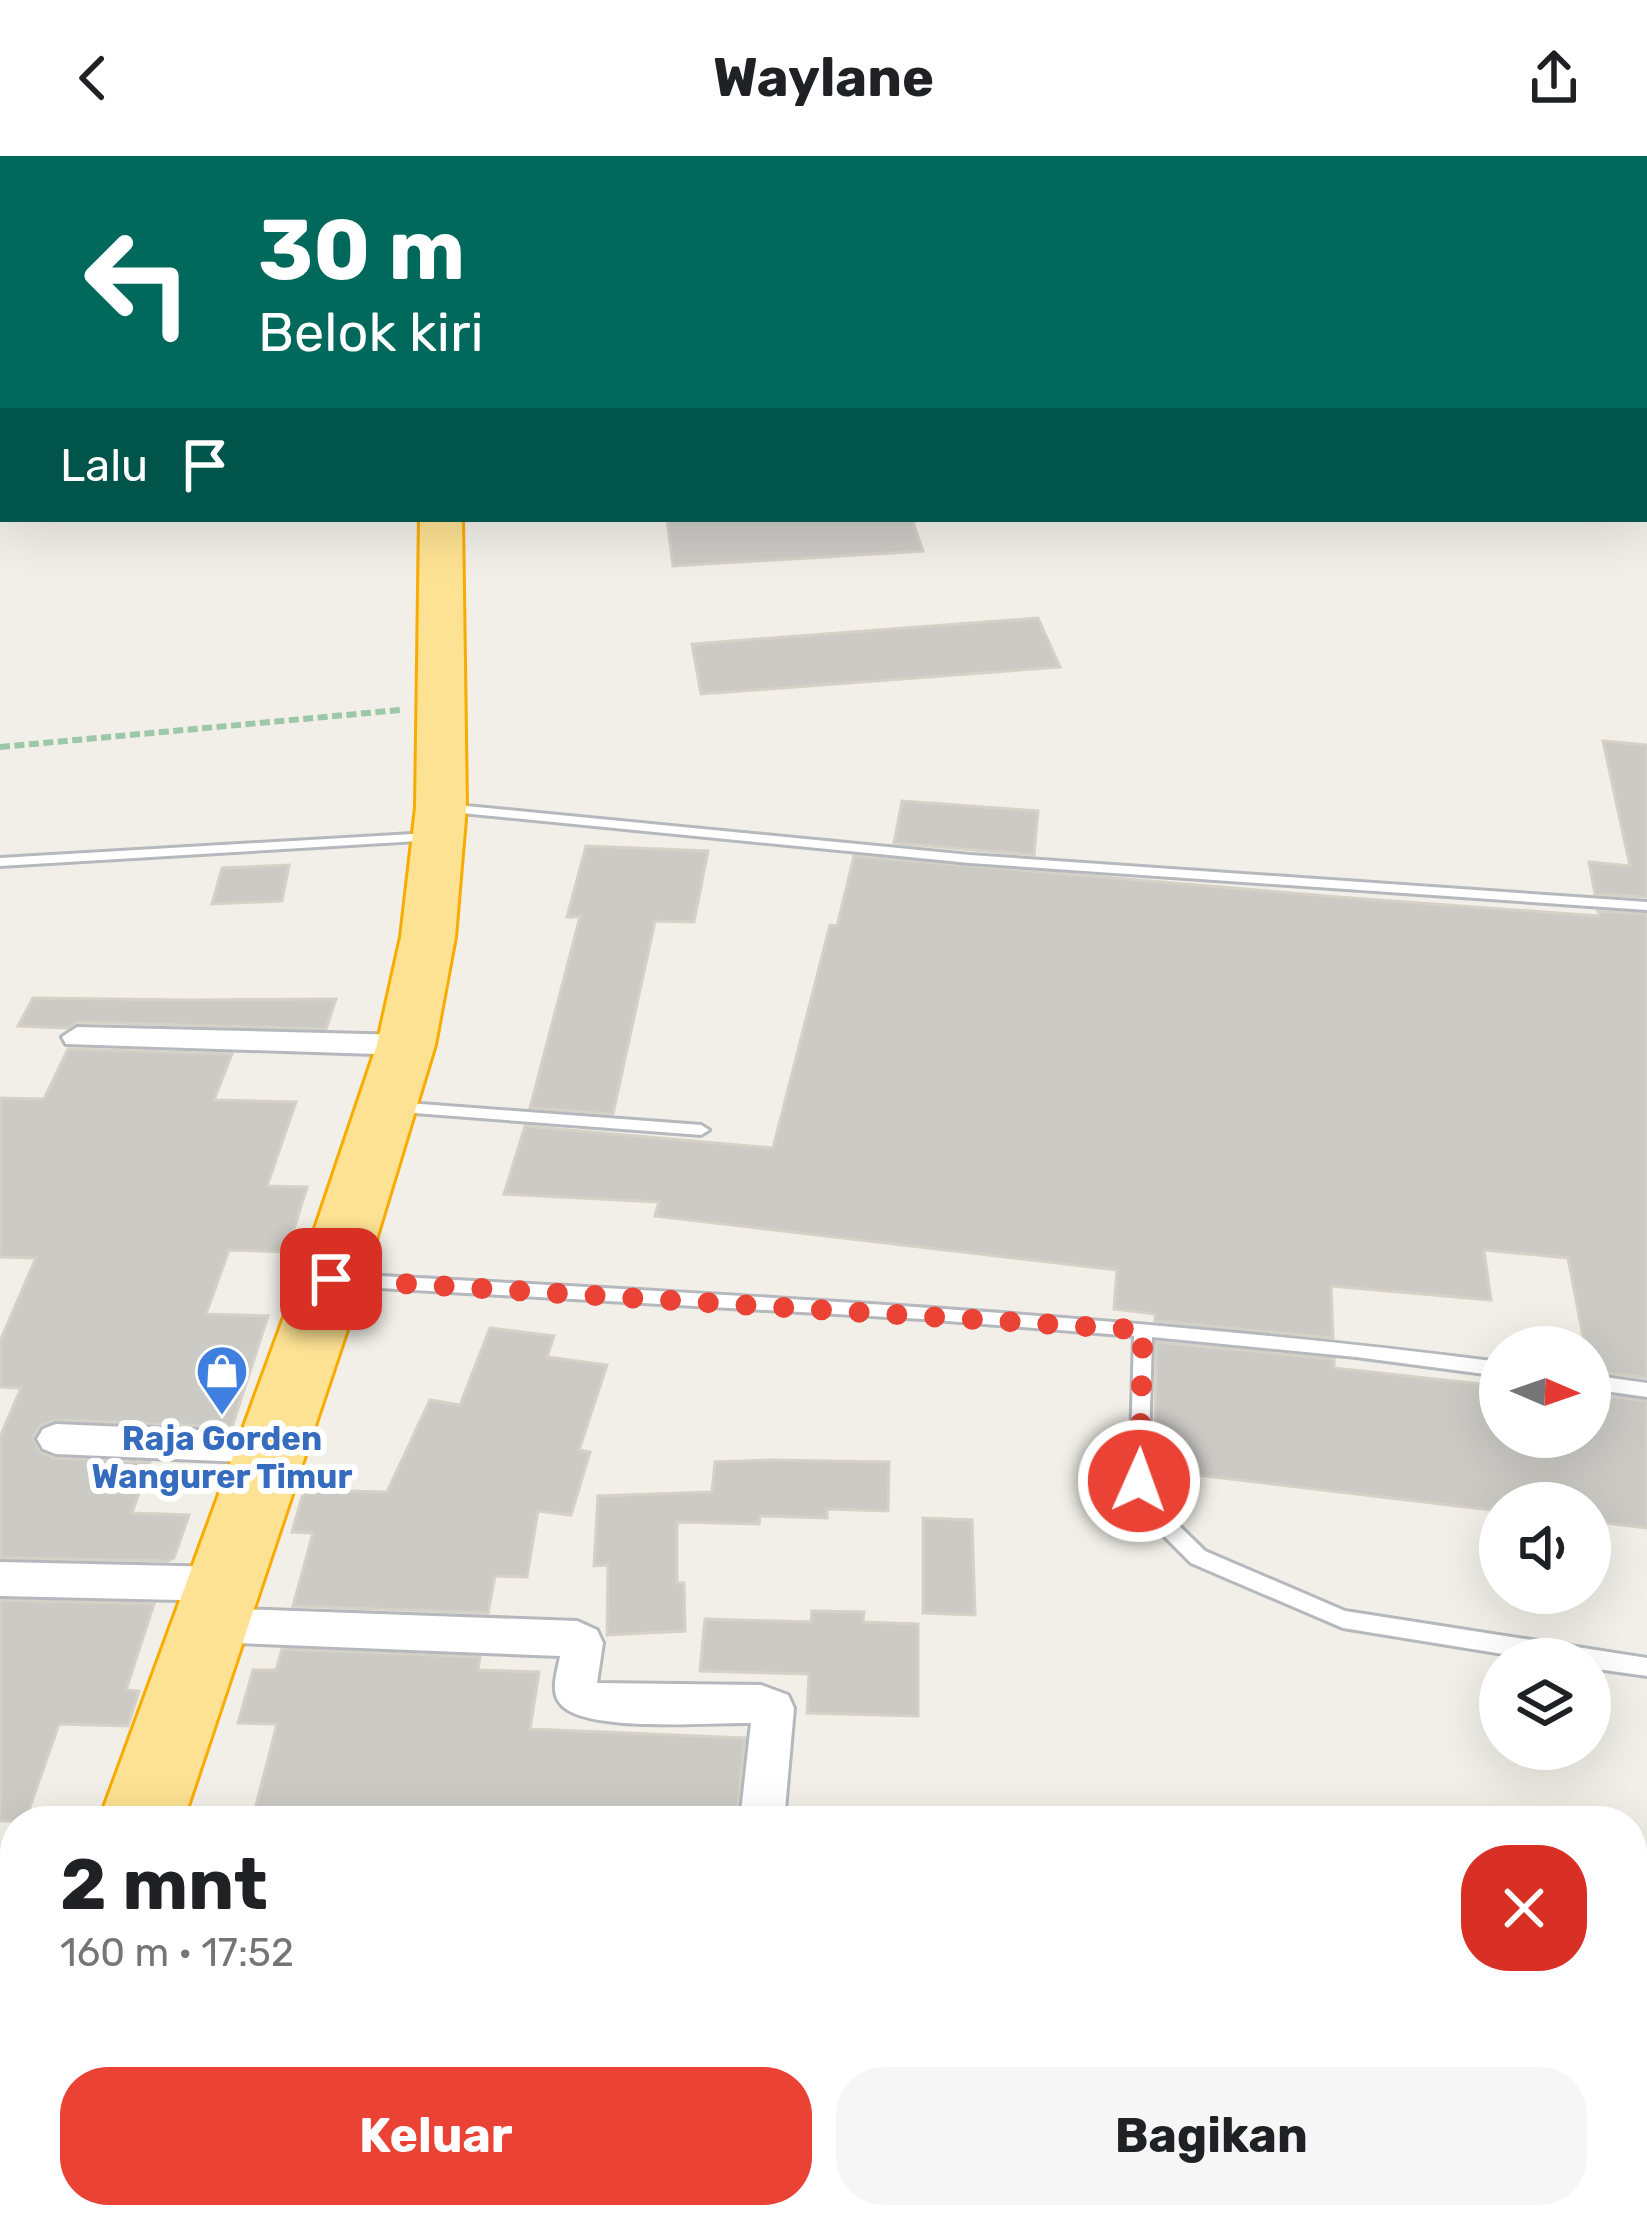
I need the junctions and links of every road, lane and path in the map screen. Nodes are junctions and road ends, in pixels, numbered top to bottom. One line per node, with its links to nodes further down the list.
1 (441, 522): 2 (highway)
2 (443, 706): 3 (path); 4 (highway)
3 (0, 747)
4 (440, 822): 5 (lane); 6 (lane); 8 (highway)
5 (0, 862)
6 (1647, 906)
7 (77, 1037): 8 (street)
8 (406, 1045): 9 (highway)
9 (388, 1107): 10 (lane); 11 (highway)
10 (701, 1130)
11 (331, 1279): 12 (lane); 17 (highway)
12 (1143, 1330): 13 (lane); 20 (lane)
13 (1479, 1366)
14 (1611, 1385): 15 (lane)
15 (1647, 1390)
16 (56, 1439): 17 (street)
17 (269, 1448): 19 (highway)
18 (0, 1580): 19 (street)
19 (218, 1605): 23 (highway); 24 (street)
20 (1479, 1641)
21 (1611, 1662): 22 (lane)
22 (1647, 1667)
23 (146, 1806)
24 (763, 1806)

